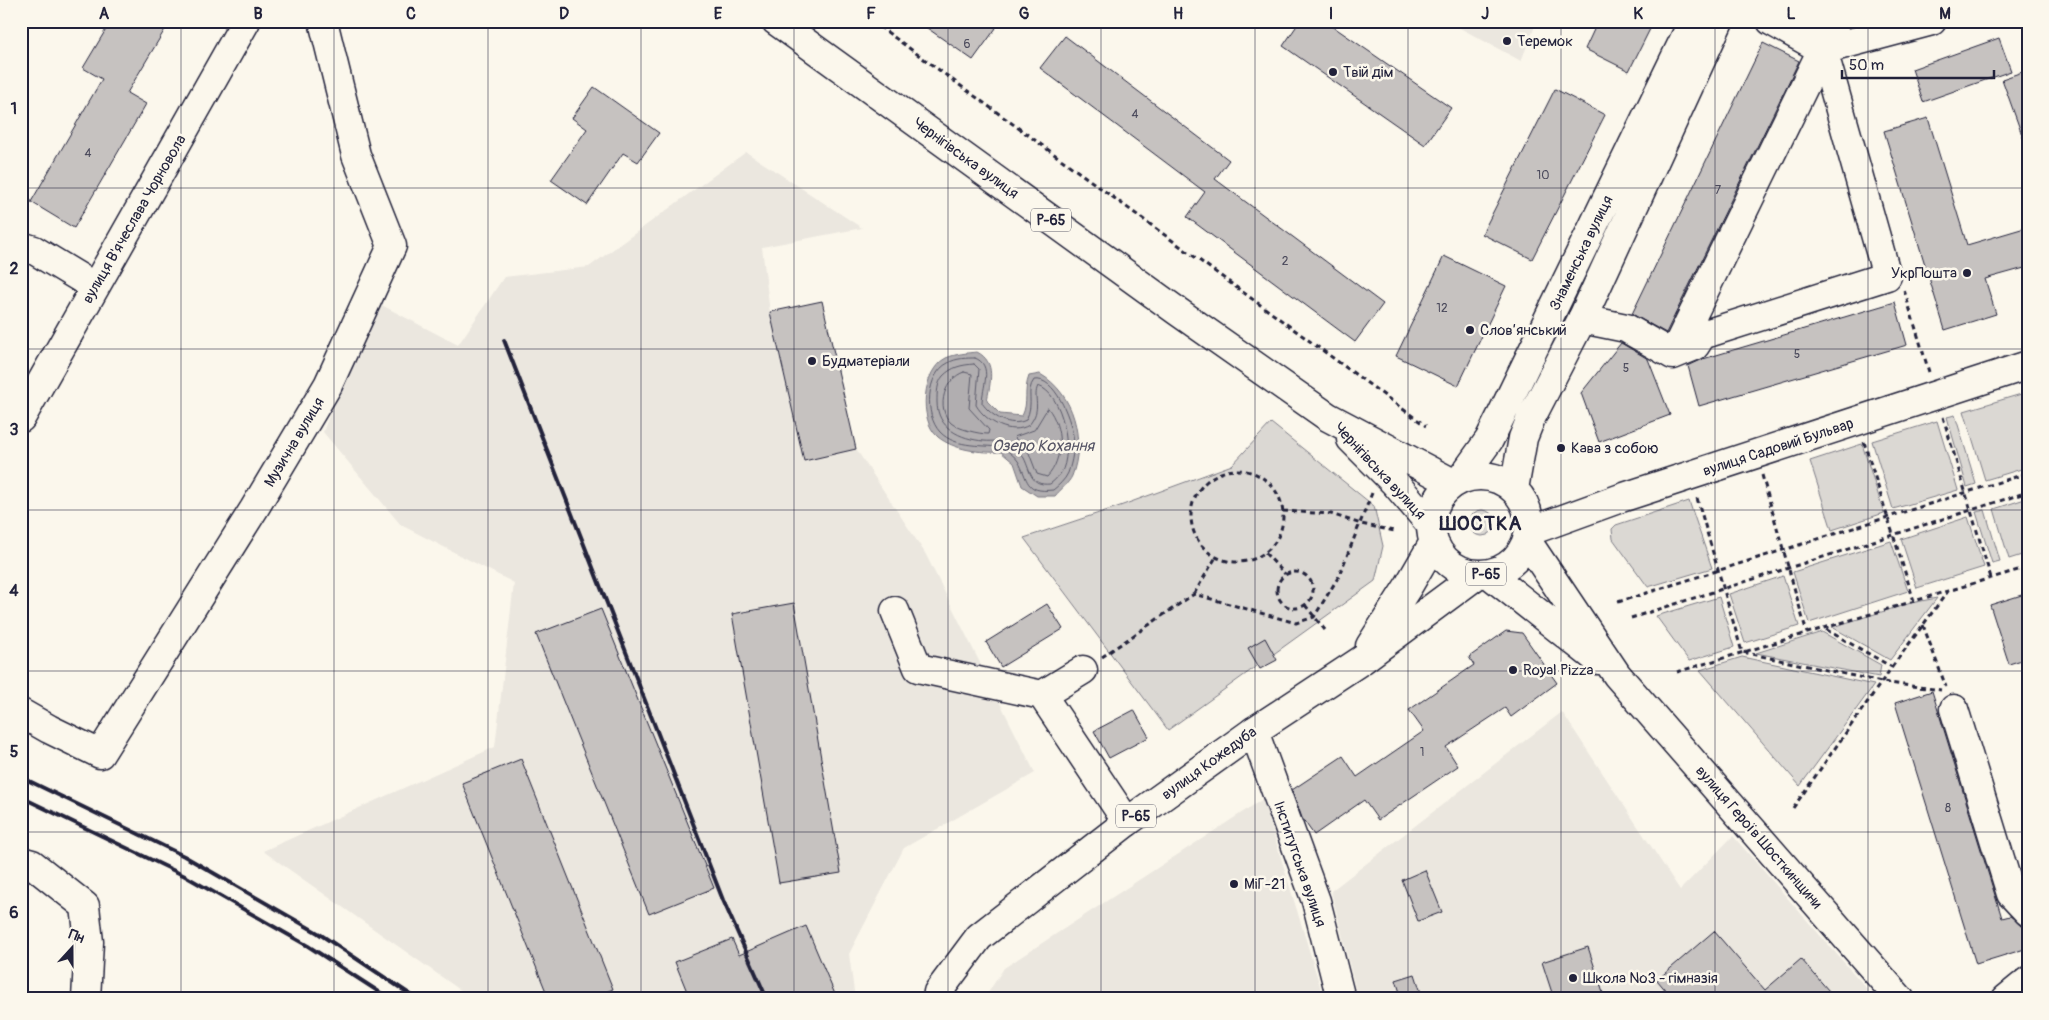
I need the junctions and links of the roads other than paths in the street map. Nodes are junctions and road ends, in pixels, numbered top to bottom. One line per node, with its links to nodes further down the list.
1 (246, 21): 11 (main road, вулиця В'ячеслава Чорновола)
2 (323, 21): 28 (main road, Музична вулиця)
3 (776, 21): 15 (main road, Чернігівська вулиця / Р-65)
4 (1693, 21): 17 (main road, Знаменська вулиця)
5 (1719, 21): 12 (main road, Знаменська вулиця)
6 (1771, 21): 9 (main road)
7 (1836, 21): 9 (main road)
8 (1932, 21): 9 (main road)
9 (1822, 50): 13 (main road); 13 (main road)
10 (21, 246): 11 (main road)
11 (96, 287): 16 (main road, вулиця В'ячеслава Чорновола)
12 (1582, 319): 13 (main road); 18 (main road, Знаменська вулиця)
13 (1673, 355)
14 (2028, 365): 20 (main road, вулиця Садовий Бульвар)
15 (1328, 416): 17 (main road, Чернігівська вулиця / Р-65); 19 (main road, Чернігівська вулиця / Р-65)
16 (21, 418)
17 (1457, 481): 18 (main road); 19 (main road, Р-65)
18 (1514, 489): 20 (main road)
19 (1432, 534): 21 (main road, Р-65); 23 (main road, вулиця Кожедуба / Р-65)
20 (1528, 536): 21 (main road, Р-65); 25 (main road, вулиця Героїв Шосткинщини)
21 (1484, 574): 23 (main road, вулиця Кожедуба / Р-65); 25 (main road, вулиця Героїв Шосткинщини)
22 (895, 611): 26 (main road)
23 (1362, 660): 29 (main road, вулиця Кожедуба / Р-65)
24 (1083, 670): 26 (main road)
25 (1617, 675): 37 (main road, вулиця Героїв Шосткинщини)
26 (1042, 695): 30 (main road)
27 (1954, 709): 32 (main road)
28 (21, 713)
29 (1254, 731): 30 (main road, вулиця Кожедуба / Р-65); 36 (main road, Інститутська вулиця)
30 (1127, 822): 35 (main road, вулиця Кожедуба / Р-65)
31 (21, 860): 34 (main road)
32 (2028, 912)
33 (2028, 981): 38 (main road)
34 (86, 999)
35 (937, 999)
36 (1341, 999)
37 (1900, 999)
38 (2006, 999)

